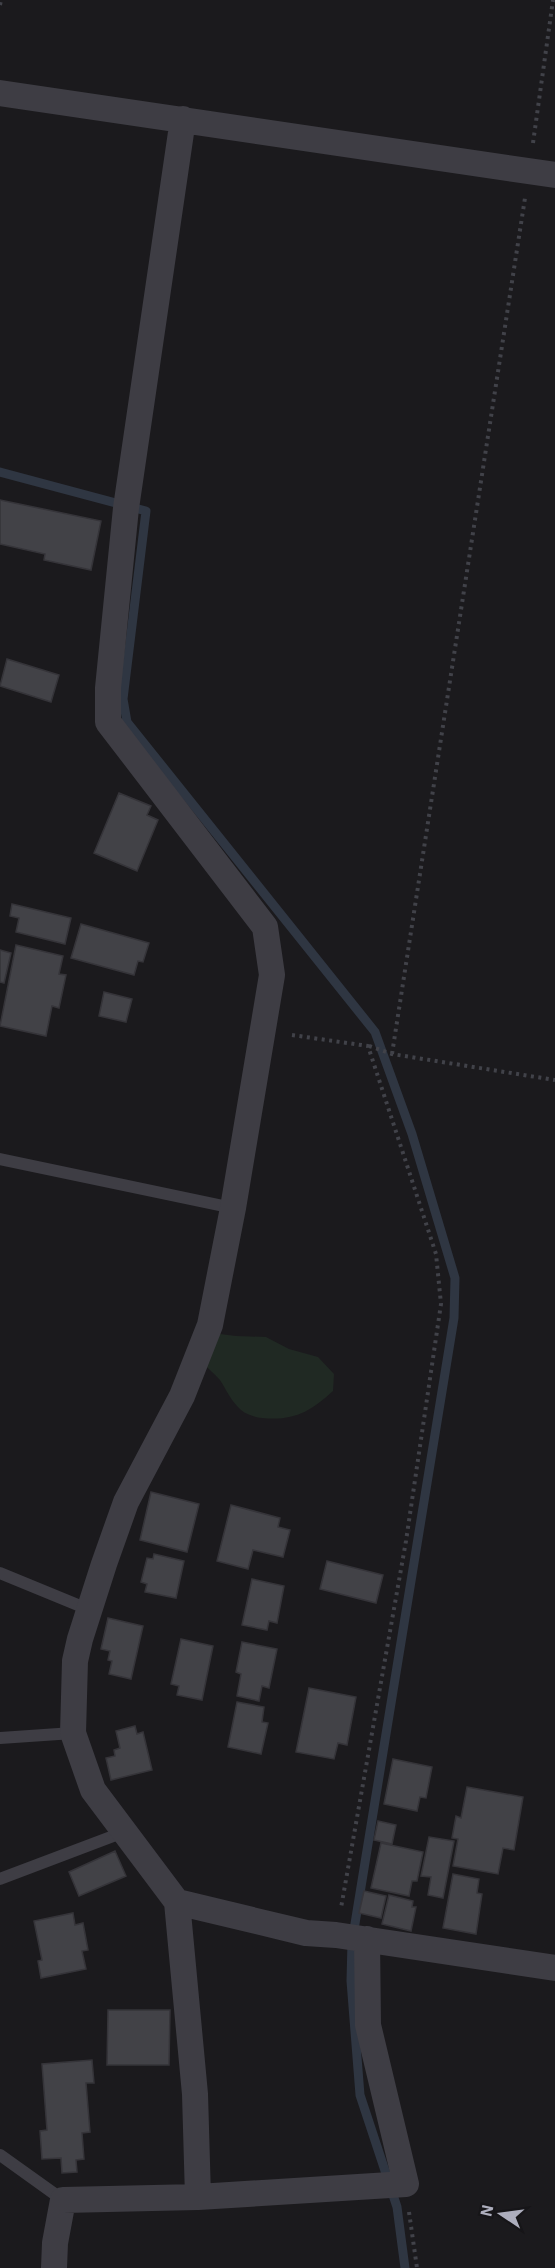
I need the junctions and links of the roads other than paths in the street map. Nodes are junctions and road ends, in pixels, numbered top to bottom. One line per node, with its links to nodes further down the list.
1 (0, 93): 2 (street)
2 (183, 119): 3 (street); 5 (street)
3 (555, 175)
4 (0, 1159): 5 (lane)
5 (233, 1208): 7 (street)
6 (0, 1573): 7 (lane)
7 (90, 1610): 8 (street)
8 (73, 1733): 9 (lane); 10 (street)
9 (0, 1738)
10 (124, 1832): 11 (lane); 12 (street)
11 (0, 1879)
12 (177, 1902): 13 (street); 16 (street)
13 (367, 1940): 14 (street); 16 (street)
14 (555, 1968)
15 (0, 2156): 17 (lane)
16 (198, 2197): 17 (street)
17 (63, 2200): 18 (street)
18 (54, 2268)

